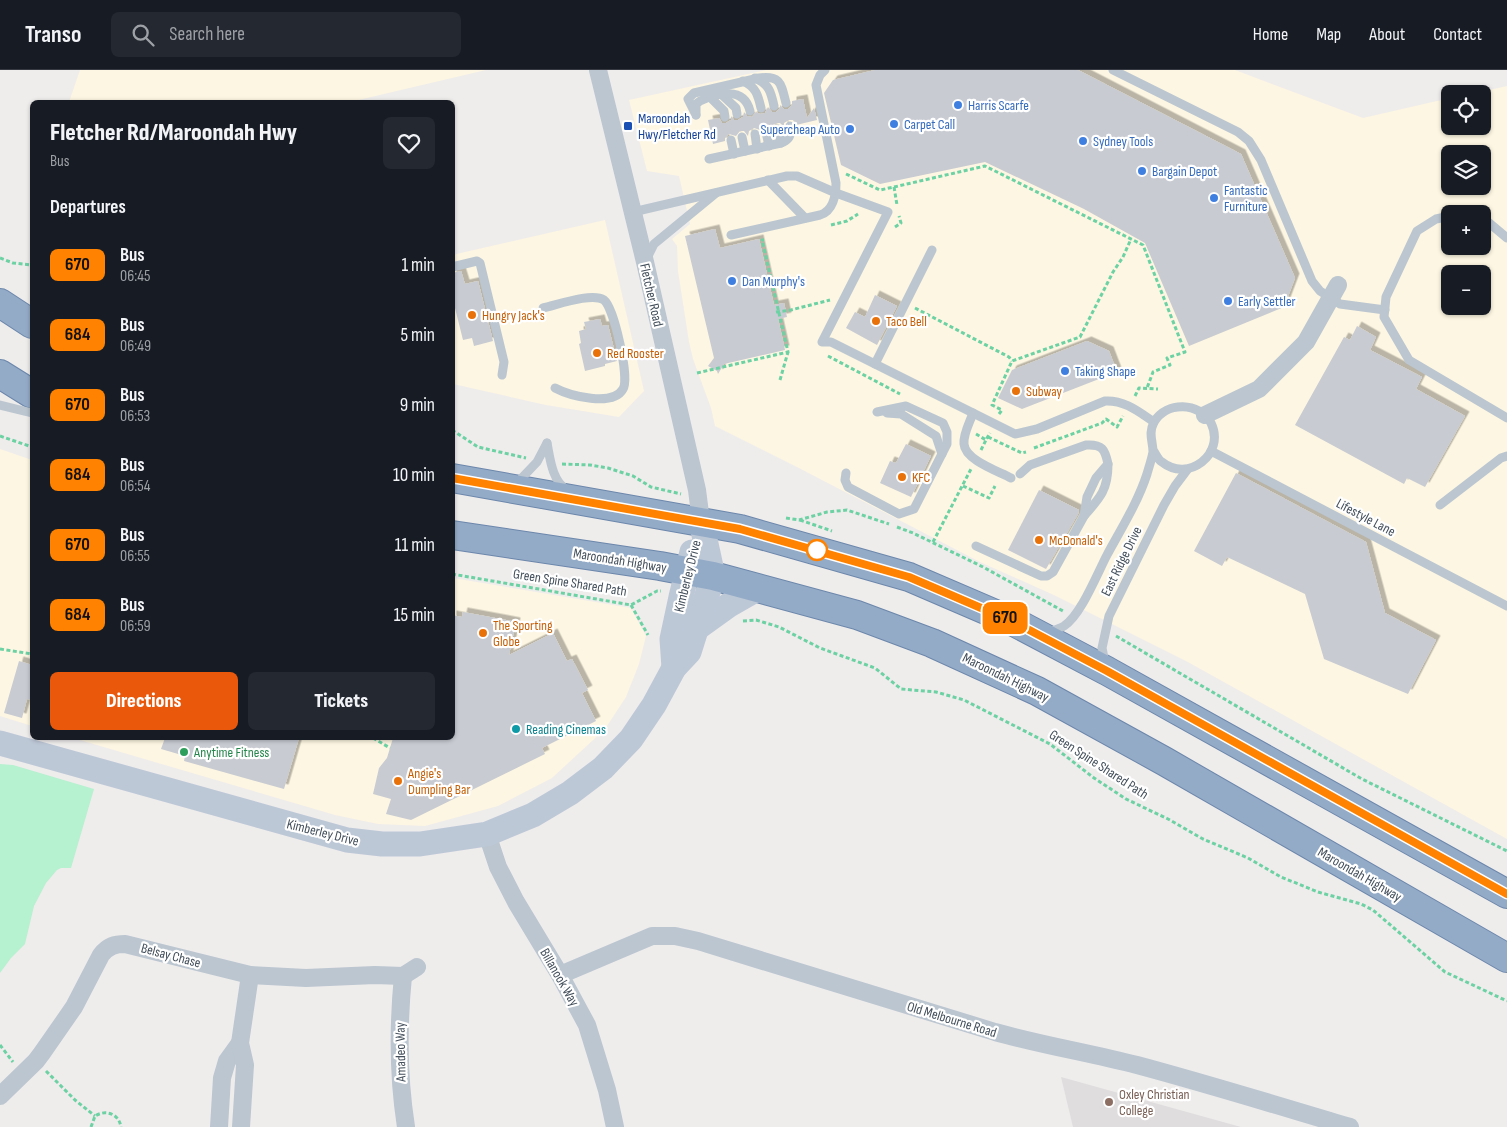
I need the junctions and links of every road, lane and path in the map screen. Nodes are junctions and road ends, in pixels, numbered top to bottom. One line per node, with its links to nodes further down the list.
1 (598, 70): 30 (street, Fletcher Road)
2 (825, 70): 29 (lane)
3 (1113, 70): 45 (lane)
4 (755, 78): 5 (lane); 8 (lane); 9 (lane)
5 (743, 81): 7 (lane); 10 (lane)
6 (721, 94): 7 (lane); 11 (lane); 12 (lane)
7 (710, 97): 13 (lane)
8 (786, 103)
9 (774, 106)
10 (761, 108)
11 (750, 111)
12 (737, 114)
13 (725, 117)
14 (790, 126): 20 (lane)
15 (778, 129): 20 (lane)
16 (766, 132): 21 (lane)
17 (755, 134): 22 (lane)
18 (742, 137): 23 (lane)
19 (731, 140): 24 (lane)
20 (781, 143): 21 (lane)
21 (769, 146): 22 (lane)
22 (757, 149): 23 (lane)
23 (745, 151): 24 (lane)
24 (734, 154): 25 (lane)
25 (709, 159)
26 (768, 180): 28 (lane); 29 (lane); 32 (lane)
27 (894, 186): 39 (path)
28 (718, 192): 30 (lane); 42 (lane)
29 (836, 193): 32 (lane); 54 (lane)
30 (633, 212): 42 (street, Fletcher Road)
31 (858, 214): 35 (path)
32 (804, 218): 36 (lane)
33 (1441, 218): 49 (lane)
34 (1491, 225): 37 (lane)
35 (826, 226)
36 (731, 235)
37 (1507, 238)
38 (769, 239): 51 (path)
39 (1131, 240): 53 (path); 60 (path)
40 (932, 250): 54 (lane)
41 (0, 258): 43 (path)
42 (645, 262): 93 (street, Fletcher Road)
43 (30, 265)
44 (455, 266): 57 (lane)
45 (1335, 291): 49 (lane); 66 (street)
46 (0, 303): 50 (highway)
47 (910, 306): 53 (path)
48 (543, 308): 59 (lane)
49 (1385, 310): 67 (lane)
50 (30, 323)
51 (788, 352): 55 (path); 58 (path)
52 (826, 355): 62 (path)
53 (1012, 361): 69 (path)
54 (875, 364): 65 (lane)
55 (697, 373)
56 (0, 374): 61 (highway)
57 (502, 375)
58 (780, 380)
59 (556, 388)
60 (1147, 388)
61 (30, 393)
62 (901, 395)
63 (0, 405): 64 (lane)
64 (30, 412)
65 (973, 413): 69 (lane); 70 (lane)
66 (1205, 415): 68 (lane); 76 (lane)
67 (1507, 418)
68 (1154, 422): 69 (lane); 75 (lane)
69 (994, 424): 73 (path)
70 (968, 430): 73 (path); 79 (lane)
71 (455, 432): 80 (path)
72 (0, 436): 74 (path)
73 (986, 440): 79 (path)
74 (30, 446)
75 (1153, 450): 82 (lane); 109 (lane, East Ridge Drive)
76 (1211, 451): 82 (lane); 105 (lane, Lifestyle Lane)
77 (942, 454): 77 (lane); 83 (lane)
78 (1507, 456): 92 (lane)
79 (976, 460): 86 (lane); 87 (path)
80 (537, 462): 81 (lane); 90 (lane)
81 (552, 465): 89 (path); 91 (lane)
82 (1187, 470): 113 (lane, East Ridge Drive)
83 (846, 473)
84 (1020, 474): 99 (lane)
85 (455, 478): 90 (highway)
86 (1011, 478)
87 (963, 486): 88 (path); 98 (path)
88 (995, 486)
89 (651, 487): 93 (path); 94 (path)
90 (512, 488): 91 (highway)
91 (587, 502): 94 (highway)
92 (1440, 505)
93 (699, 509): 94 (highway); 100 (main road, Kimberley Drive); 109 (highway)
94 (657, 514)
95 (799, 520): 96 (path)
96 (834, 532)
97 (455, 536): 102 (highway, Maroondah Highway)
98 (933, 542)
99 (976, 546)
100 (700, 573): 102 (highway, Maroondah Highway); 103 (highway, Maroondah Highway); 107 (main road, Kimberley Drive)
101 (455, 575): 104 (path, Green Spine Shared Path)
102 (666, 584): 104 (path, Green Spine Shared Path); 112 (main road, Kimberley Drive)
103 (759, 588): 106 (main road); 119 (highway, Maroondah Highway)
104 (631, 605): 108 (path)
105 (1507, 606)
106 (721, 611): 107 (main road); 123 (path, Green Spine Shared Path)
107 (697, 628): 112 (main road, Kimberley Drive)
108 (648, 634)
109 (1039, 636): 113 (highway)
110 (0, 650): 111 (path)
111 (30, 654)
112 (674, 668): 117 (main road, Kimberley Drive)
113 (1107, 671): 118 (highway)
114 (378, 740): 116 (path)
115 (0, 742): 117 (main road, Kimberley Drive)
116 (390, 748)
117 (487, 834): 122 (street, Billanook Way)
118 (1507, 894)
119 (1507, 958)
120 (410, 972): 121 (street, Belsay Chase); 132 (street, Amadeo Way)
121 (250, 975): 124 (street); 125 (street, Belsay Chase)
122 (560, 975): 133 (street, Billanook Way); 134 (street, Old Melbourne Road)
123 (1507, 1001)
124 (240, 1043): 130 (street); 131 (street)
125 (36, 1061): 126 (street, Belsay Chase); 127 (path)
126 (0, 1096)
127 (95, 1116): 128 (path); 129 (path)
128 (91, 1127)
129 (120, 1127)
130 (218, 1127)
131 (241, 1127)
132 (406, 1127)
133 (615, 1127)
134 (1350, 1127)

